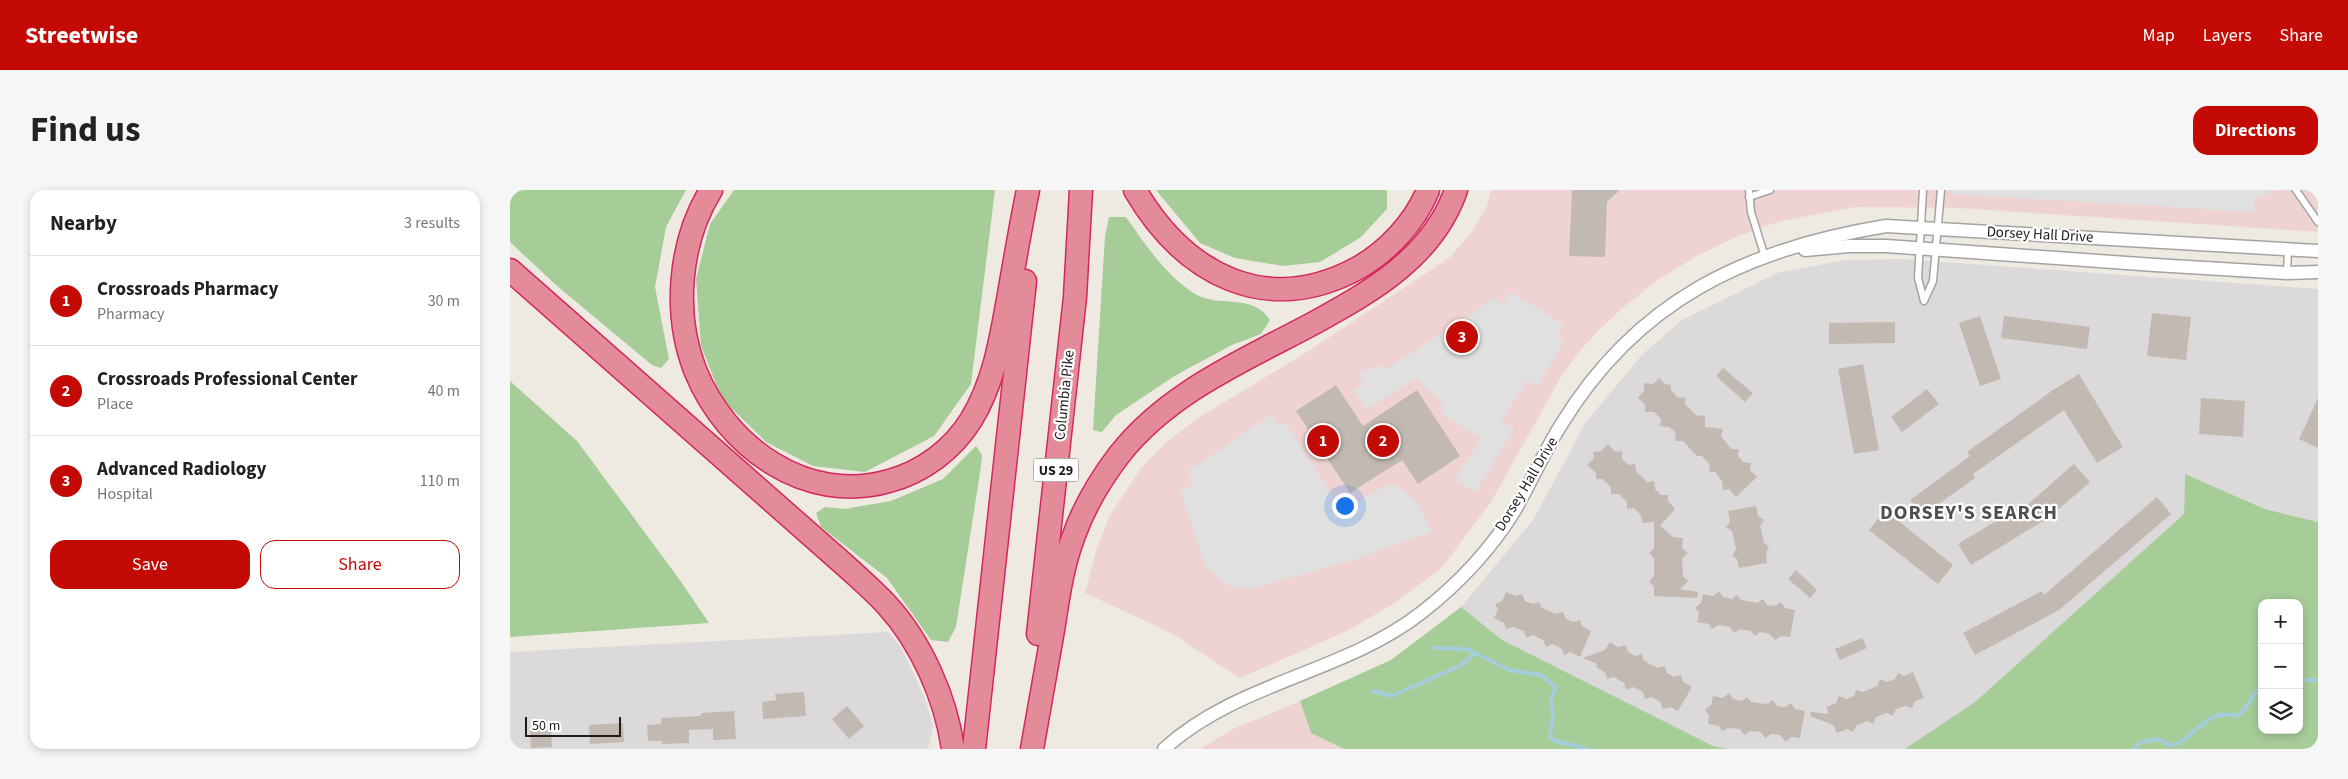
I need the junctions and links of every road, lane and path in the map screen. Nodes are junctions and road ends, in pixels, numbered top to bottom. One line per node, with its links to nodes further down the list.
1 (711, 190): 2 (highway)
2 (1029, 190): 24 (highway)
3 (1081, 190): 25 (highway, Columbia Pike / US 29)
4 (1135, 190): 5 (highway)
5 (1428, 190)
6 (1456, 190): 26 (highway)
7 (1770, 190): 11 (lane)
8 (1923, 190): 13 (lane)
9 (1941, 190): 14 (lane)
10 (2296, 190): 12 (lane)
11 (1749, 194): 19 (lane)
12 (2318, 222)
13 (1920, 227): 14 (street, Dorsey Hall Drive); 15 (lane); 19 (street, Dorsey Hall Drive)
14 (1938, 228): 16 (lane); 17 (street, Dorsey Hall Drive)
15 (1919, 248): 16 (street, Dorsey Hall Drive); 16 (lane); 19 (street, Dorsey Hall Drive)
16 (1936, 250): 22 (street, Dorsey Hall Drive)
17 (2288, 250): 18 (street, Dorsey Hall Drive); 22 (lane)
18 (2318, 251)
19 (1765, 257): 27 (street, Dorsey Hall Drive)
20 (510, 270): 23 (highway)
21 (2318, 272): 22 (street, Dorsey Hall Drive)
22 (2287, 273)
23 (953, 749)
24 (974, 749)
25 (1026, 749)
26 (1032, 749)
27 (1164, 749)

